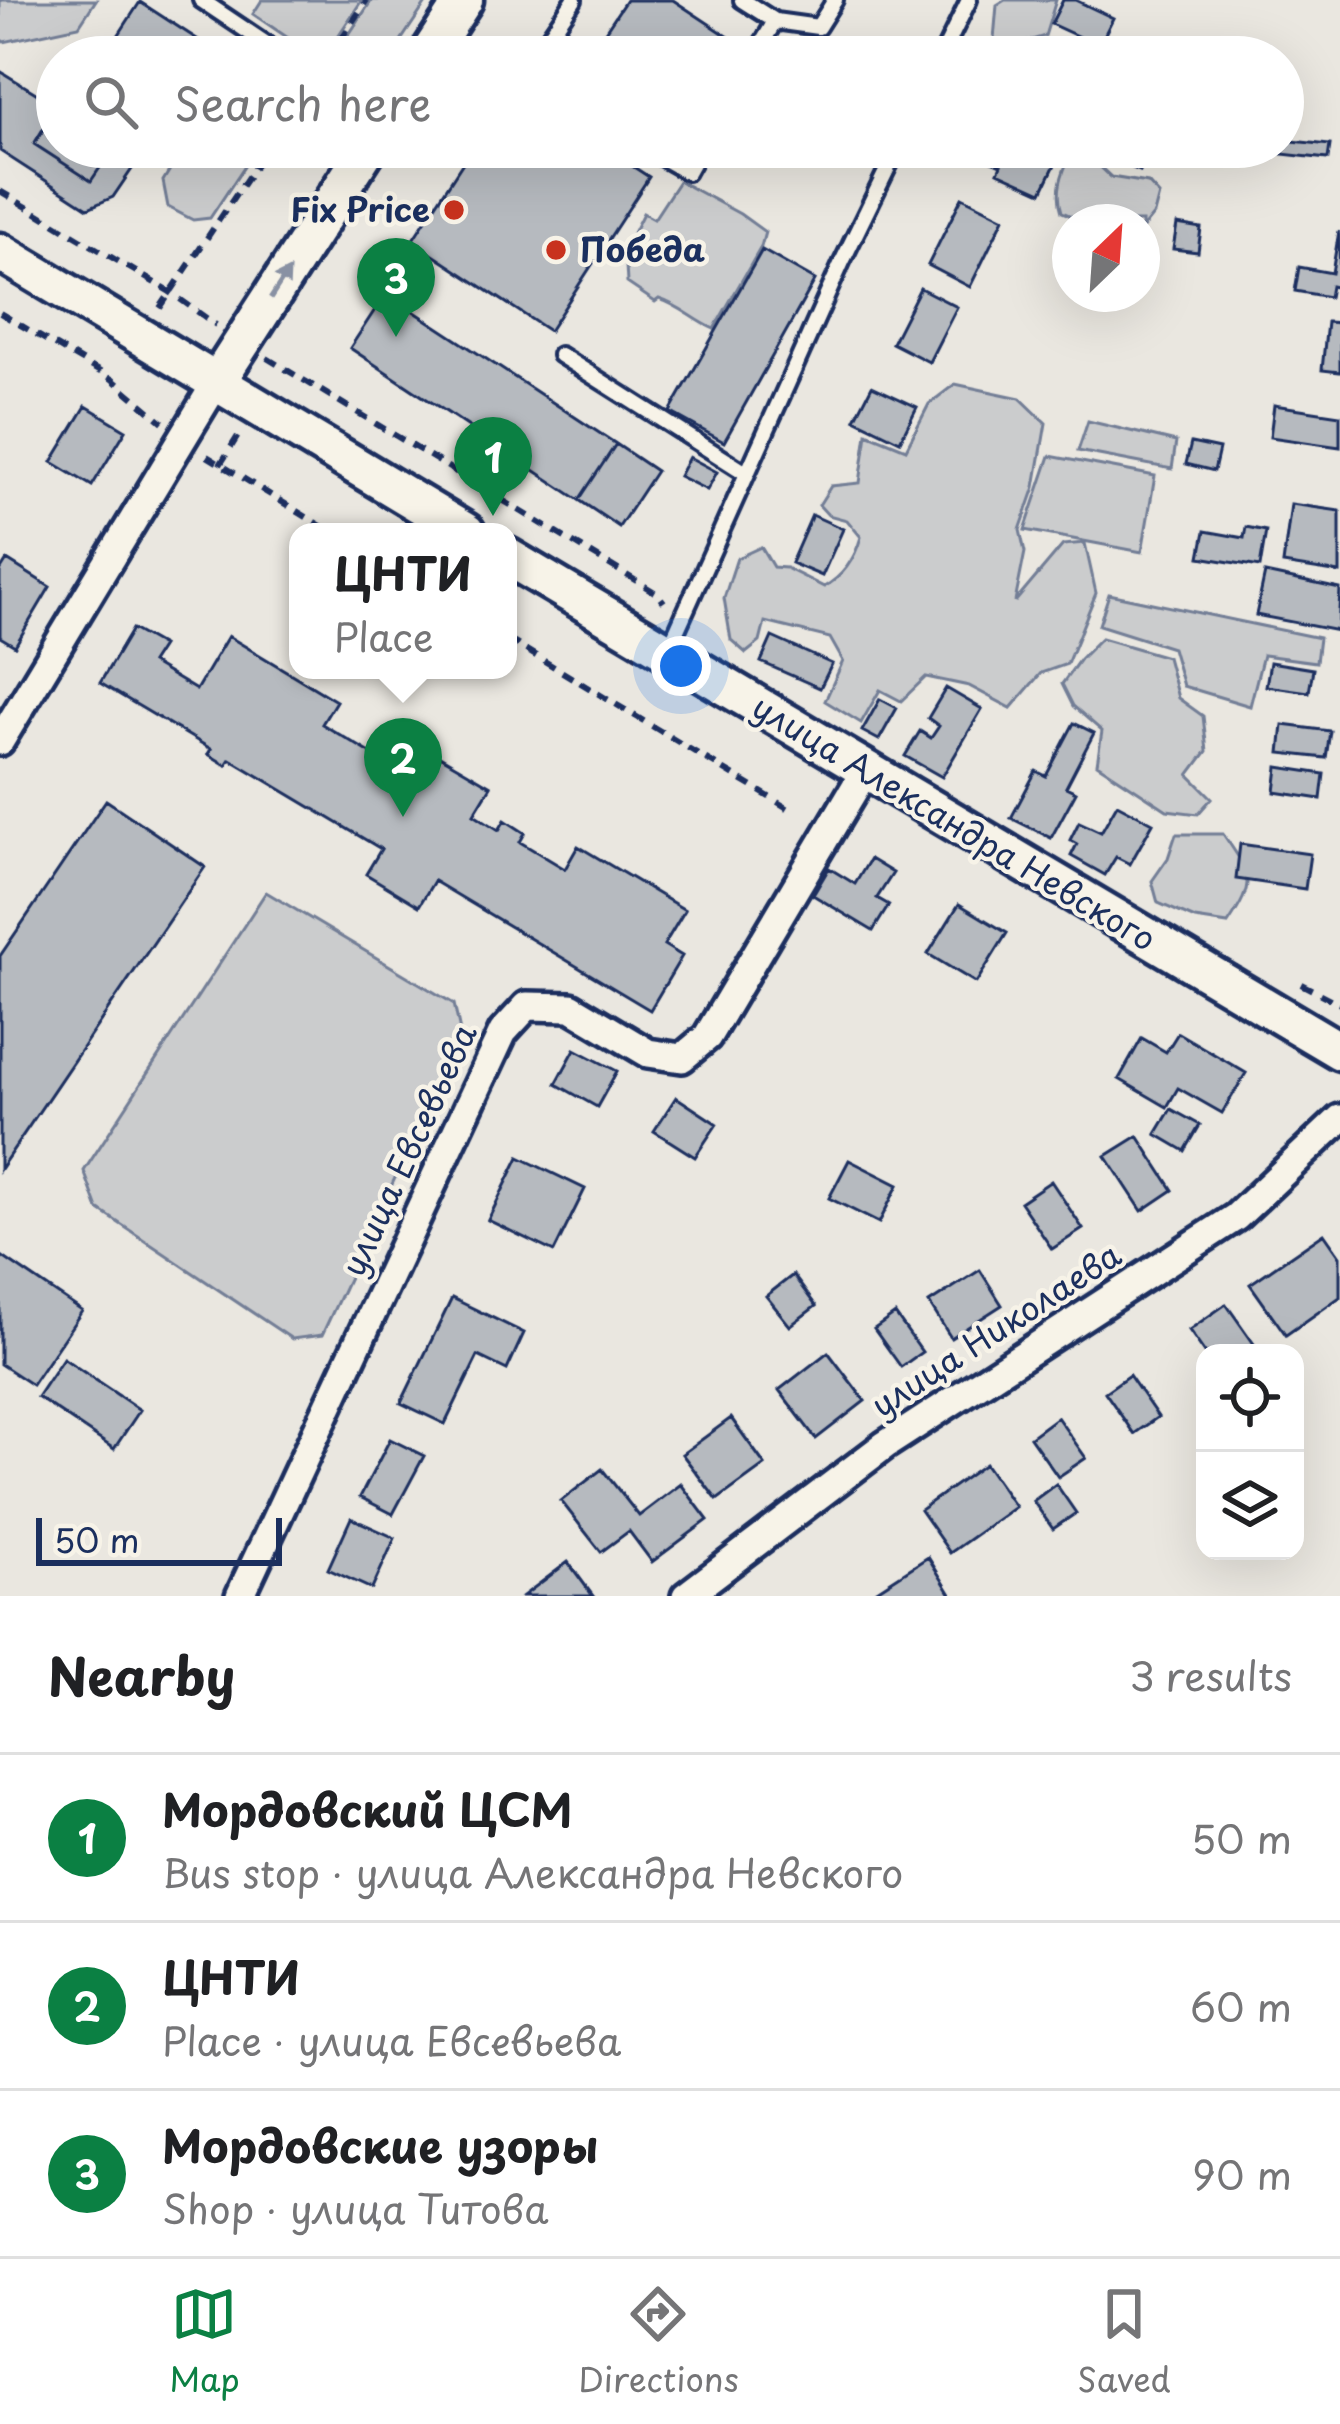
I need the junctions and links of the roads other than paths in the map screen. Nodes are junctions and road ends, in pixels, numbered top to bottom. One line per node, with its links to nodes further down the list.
1 (201, 0): 8 (lane)
2 (464, 0): 9 (main road)
3 (574, 0): 10 (lane)
4 (742, 0): 7 (lane)
5 (835, 0): 7 (lane)
6 (969, 0): 12 (lane)
7 (775, 21): 11 (lane)
8 (255, 36)
9 (441, 36)
10 (550, 36)
11 (766, 36)
12 (951, 36)
13 (354, 168): 17 (main road, one-way to 13)
14 (888, 168): 18 (lane)
15 (0, 252): 17 (main road)
16 (560, 356): 18 (lane)
17 (216, 382): 19 (main road); 22 (street)
18 (746, 473): 21 (lane)
19 (451, 523)
20 (517, 562): 21 (main road, улица Александра Невского)
21 (667, 653): 24 (main road, улица Александра Невского)
22 (11, 699): 23 (street)
23 (0, 741)
24 (866, 771): 25 (main road, улица Александра Невского); 27 (street, улица Евсевьева)
25 (1340, 1051)
26 (1340, 1119): 28 (street, улица Николаева)
27 (240, 1596)
28 (686, 1596)

